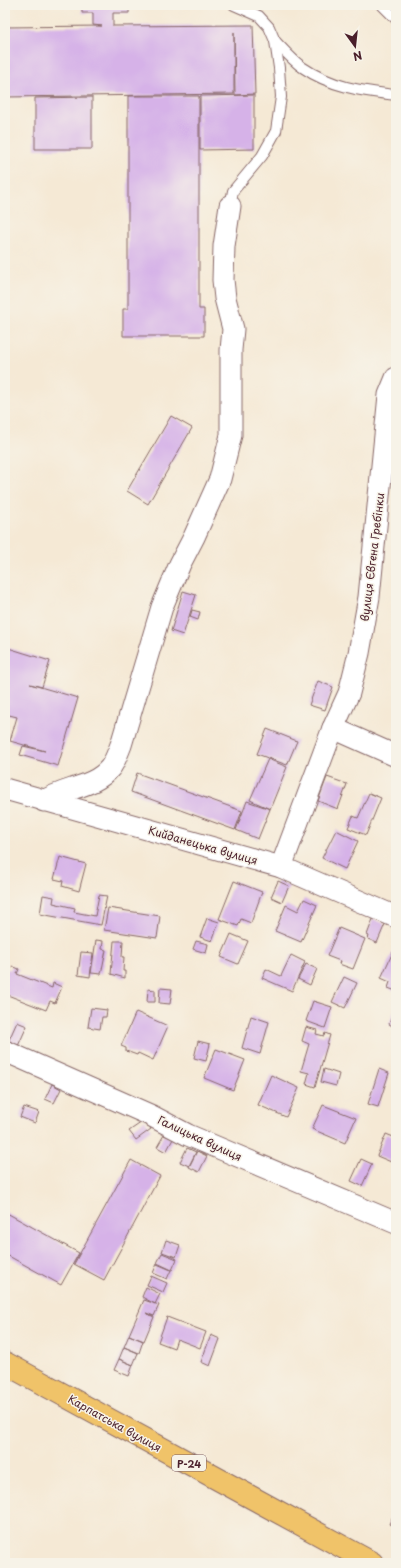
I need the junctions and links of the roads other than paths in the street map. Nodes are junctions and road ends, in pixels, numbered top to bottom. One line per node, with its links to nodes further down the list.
1 (234, 5): 4 (lane)
2 (382, 5): 3 (lane)
3 (396, 19)
4 (275, 41): 5 (lane); 6 (lane)
5 (396, 95)
6 (230, 206): 11 (street)
7 (396, 378): 8 (street, вулиця Євгена Гребінки)
8 (333, 728): 9 (street); 12 (street, вулиця Євгена Гребінки)
9 (396, 756)
10 (5, 789): 11 (street, Кийданецька вулиця)
11 (44, 801): 12 (street, Кийданецька вулиця)
12 (281, 867): 13 (street, Кийданецька вулиця)
13 (396, 917)
14 (5, 1051): 15 (street, Галицька вулиця)
15 (396, 1223)
16 (5, 1363): 17 (main road, Карпатська вулиця / Р-24)
17 (372, 1563)

